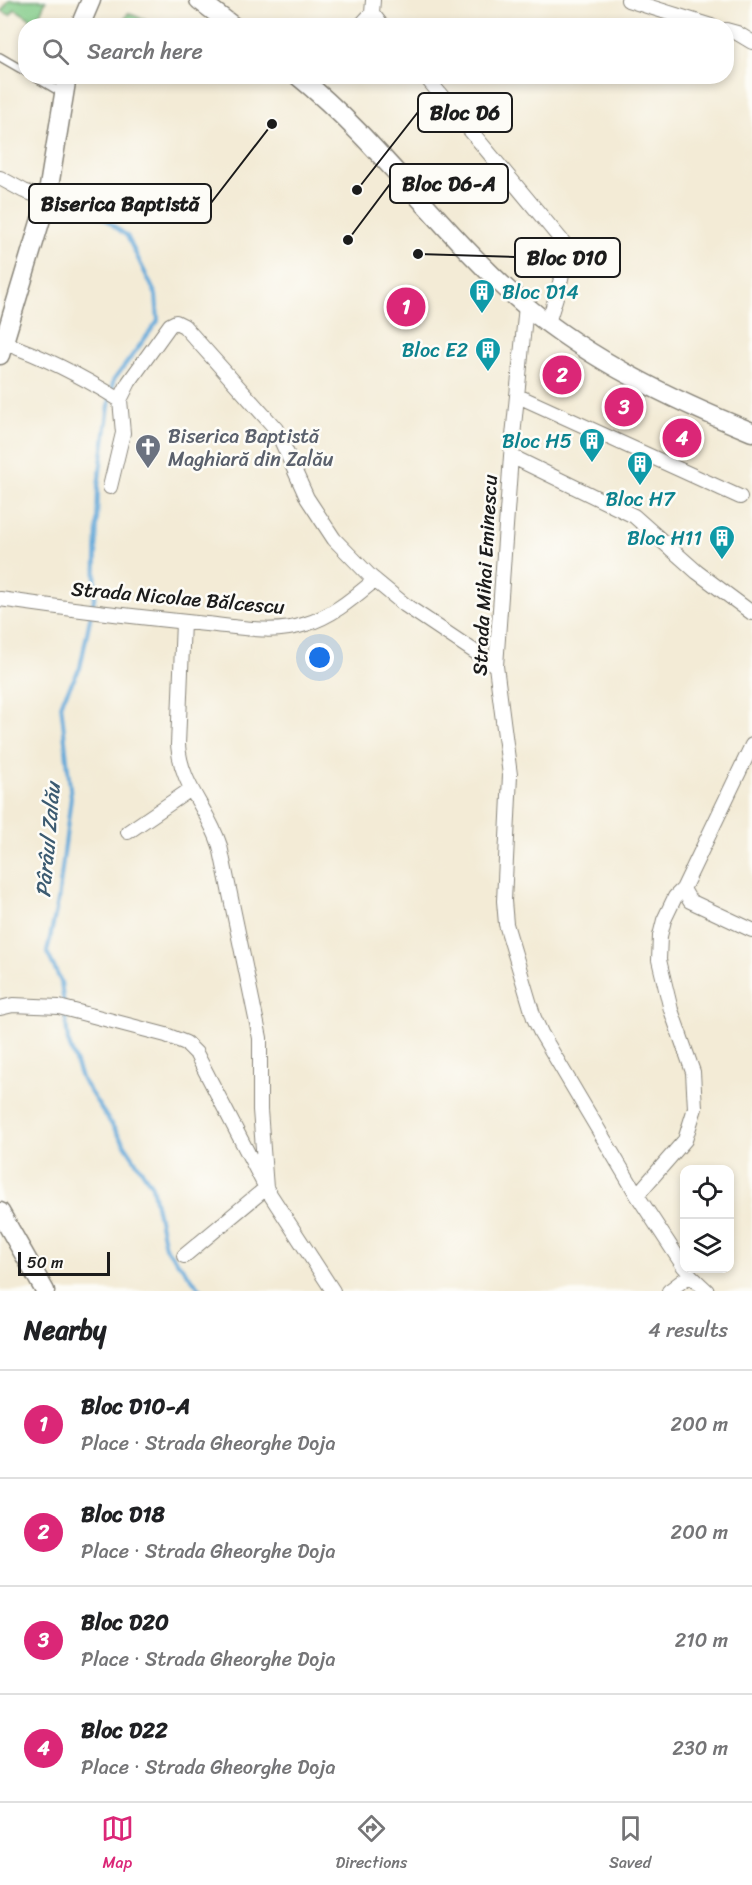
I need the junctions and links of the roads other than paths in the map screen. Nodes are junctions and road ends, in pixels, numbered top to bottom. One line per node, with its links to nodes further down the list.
1 (91, 0): 4 (main road)
2 (199, 0): 5 (main road)
3 (628, 0): 6 (street)
4 (83, 18)
5 (223, 18)
6 (685, 18)
7 (734, 32): 8 (street)
8 (752, 42)
9 (0, 57): 10 (lane)
10 (18, 67)
11 (312, 84): 16 (main road)
12 (431, 84): 17 (street)
13 (65, 86): 15 (main road)
14 (0, 178): 15 (street)
15 (47, 200): 18 (main road)
16 (526, 306): 17 (main road); 19 (street, Strada Mihai Eminescu)
17 (548, 323): 21 (main road)
18 (2, 349): 20 (street)
19 (518, 396): 22 (street, Strada Mihai Eminescu); 24 (street)
20 (120, 400): 23 (street); 25 (street)
21 (752, 432)
22 (511, 456): 27 (street); 29 (street, Strada Mihai Eminescu)
23 (110, 488)
24 (740, 497)
25 (375, 580): 28 (street, Strada Nicolae Bălcescu); 29 (street)
26 (0, 599): 28 (street, Strada Nicolae Bălcescu)
27 (752, 613)
28 (183, 622): 31 (street)
29 (496, 666): 37 (street, Strada Mihai Eminescu)
30 (752, 745): 33 (street)
31 (192, 789): 32 (street); 36 (street)
32 (128, 832)
33 (683, 889): 34 (street); 37 (street)
34 (752, 930)
35 (0, 1008): 36 (street)
36 (266, 1188): 39 (street); 44 (street)
37 (637, 1195): 40 (street, Strada Mihai Eminescu)
38 (0, 1212): 43 (main road)
39 (184, 1256)
40 (680, 1260)
41 (684, 1273): 45 (street)
42 (690, 1273): 46 (street, Strada Mihai Eminescu)
43 (45, 1291)
44 (333, 1291)
45 (669, 1291)
46 (707, 1291)

